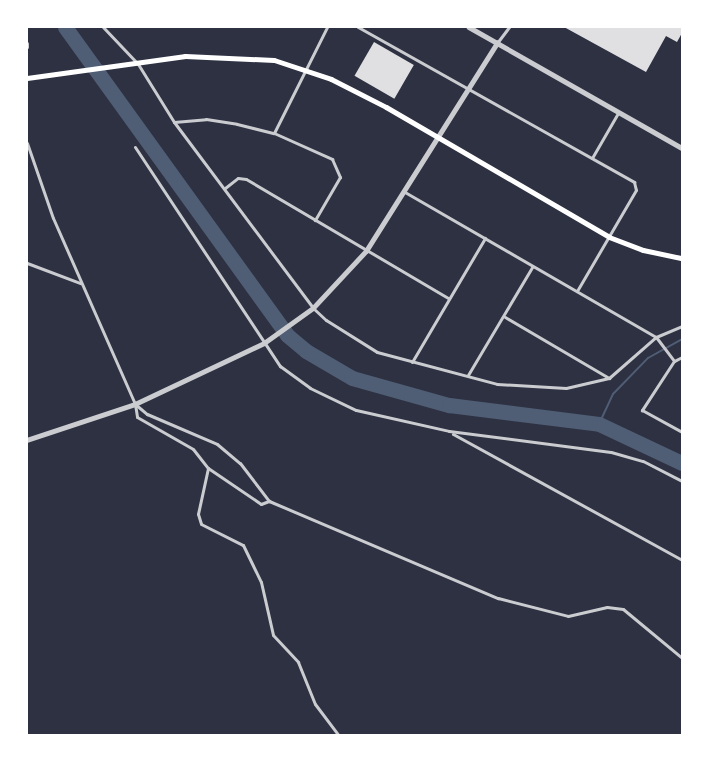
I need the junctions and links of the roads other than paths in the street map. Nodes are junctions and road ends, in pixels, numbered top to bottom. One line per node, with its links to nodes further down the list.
1 (103, 27): 7 (street)
2 (327, 27): 8 (street)
3 (358, 27): 10 (street)
4 (469, 27): 6 (street)
5 (509, 27): 6 (street)
6 (497, 43): 10 (street); 11 (street)
7 (138, 64): 8 (main road); 9 (main road); 12 (street)
8 (306, 69): 13 (street); 14 (main road)
9 (29, 77)
10 (470, 87): 14 (street); 18 (street)
11 (618, 112): 17 (street); 18 (street)
12 (174, 122): 13 (street); 19 (street)
13 (274, 133): 21 (street)
14 (437, 137): 20 (street); 22 (main road)
15 (27, 143): 28 (street)
16 (135, 147): 35 (street)
17 (682, 148)
18 (592, 158): 22 (street)
19 (225, 188): 21 (street); 31 (street)
20 (404, 191): 23 (street); 24 (street)
21 (315, 220): 24 (street)
22 (609, 237): 25 (main road); 29 (street)
23 (484, 238): 27 (street); 30 (street)
24 (366, 250): 30 (street); 31 (street)
25 (682, 258)
26 (27, 263): 28 (street)
27 (532, 267): 29 (street); 32 (street)
28 (80, 283): 41 (street)
29 (577, 291): 34 (street)
30 (448, 298): 38 (street)
31 (313, 308): 35 (street); 38 (street)
32 (505, 317): 39 (street); 40 (street)
33 (682, 326): 34 (street)
34 (656, 337): 37 (street); 40 (street)
35 (264, 343): 41 (street); 42 (street)
36 (682, 357): 37 (street)
37 (674, 361): 43 (street)
38 (412, 362): 39 (street)
39 (468, 375): 40 (street)
40 (609, 378)
41 (135, 404): 44 (street); 45 (street); 47 (street)
42 (449, 431): 46 (street); 48 (street)
43 (682, 432)
44 (27, 440)
45 (208, 468): 47 (street); 50 (street)
46 (682, 481)
47 (269, 501): 49 (street)
48 (682, 560)
49 (682, 658)
50 (338, 735)

